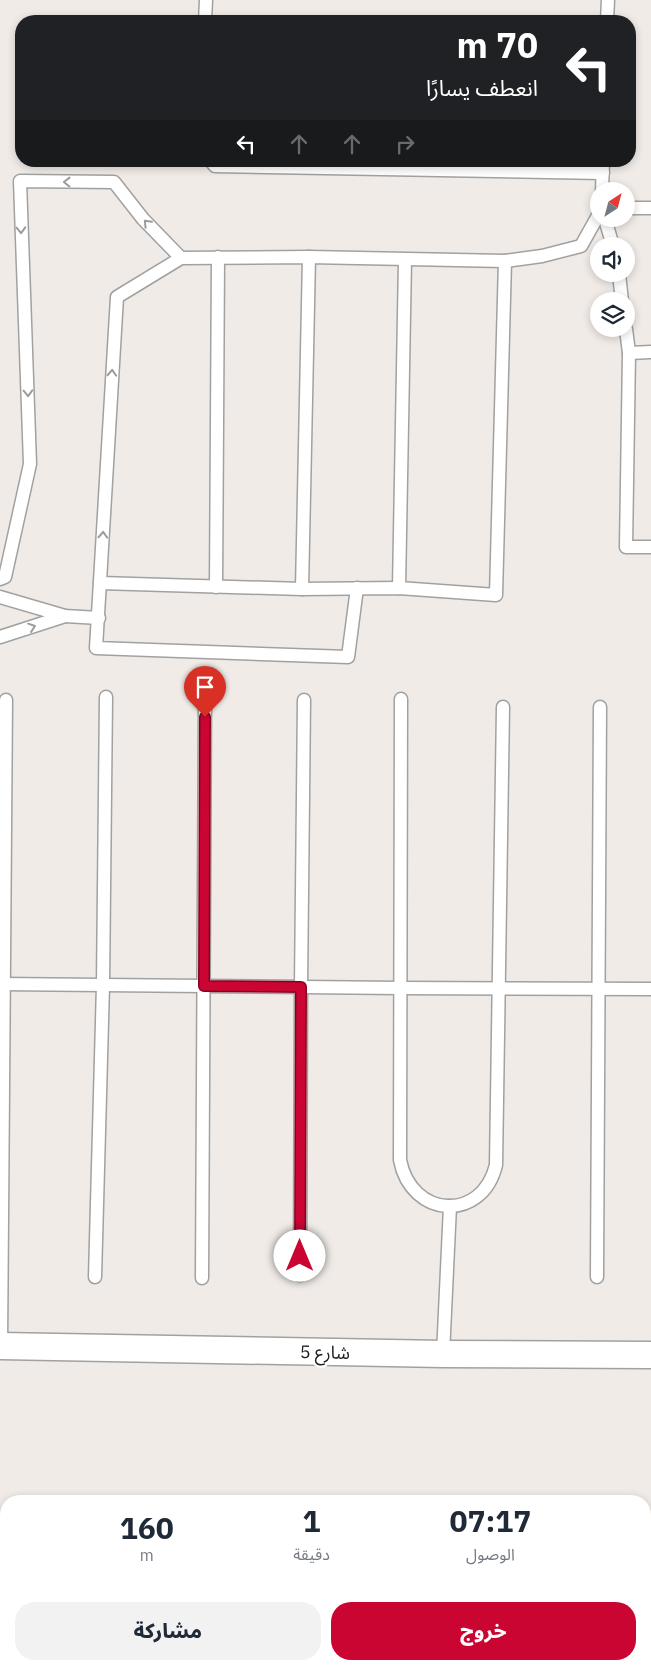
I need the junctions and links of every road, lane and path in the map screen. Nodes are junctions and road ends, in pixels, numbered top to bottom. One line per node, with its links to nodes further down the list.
1 (206, 0): 3 (lane)
2 (608, 0): 4 (lane)
3 (205, 15)
4 (607, 15)
5 (603, 167): 6 (lane)
6 (602, 182)
7 (635, 208): 8 (lane)
8 (651, 208)
9 (591, 228): 14 (lane)
10 (218, 257): 11 (lane); 12 (lane); 21 (lane)
11 (308, 257): 13 (lane); 24 (lane)
12 (181, 258): 19 (lane, one-way to 19); 20 (lane, one-way to 12)
13 (405, 260): 14 (lane); 23 (lane)
14 (506, 262): 23 (lane)
15 (627, 337): 17 (lane)
16 (651, 352): 17 (lane)
17 (629, 353): 18 (lane)
18 (651, 547)
19 (0, 579)
20 (100, 584): 21 (lane); 27 (lane)
21 (216, 587): 24 (lane)
22 (357, 588): 23 (lane); 24 (lane); 27 (lane)
23 (399, 588)
24 (302, 590)
25 (0, 597): 26 (lane)
26 (64, 616): 27 (lane); 28 (lane, one-way to 26)
27 (99, 618)
28 (0, 637)
29 (106, 697): 37 (lane)
30 (205, 698): 38 (lane)
31 (401, 699): 40 (lane)
32 (6, 700): 36 (lane)
33 (304, 700): 39 (lane)
34 (503, 707): 41 (lane)
35 (600, 707): 42 (lane)
36 (2, 984): 37 (lane); 49 (lane)
37 (103, 985): 38 (lane); 46 (lane)
38 (204, 986): 39 (lane); 48 (lane)
39 (301, 987): 40 (lane); 45 (lane)
40 (400, 988): 41 (lane); 44 (lane)
41 (499, 988): 42 (lane); 44 (lane)
42 (599, 989): 43 (lane); 47 (lane)
43 (651, 989)
44 (450, 1206): 50 (lane)
45 (300, 1275)
46 (95, 1277)
47 (597, 1277)
48 (202, 1278)
49 (0, 1346): 50 (street, شارع 5)
50 (443, 1354): 51 (street, شارع 5)
51 (651, 1355)

